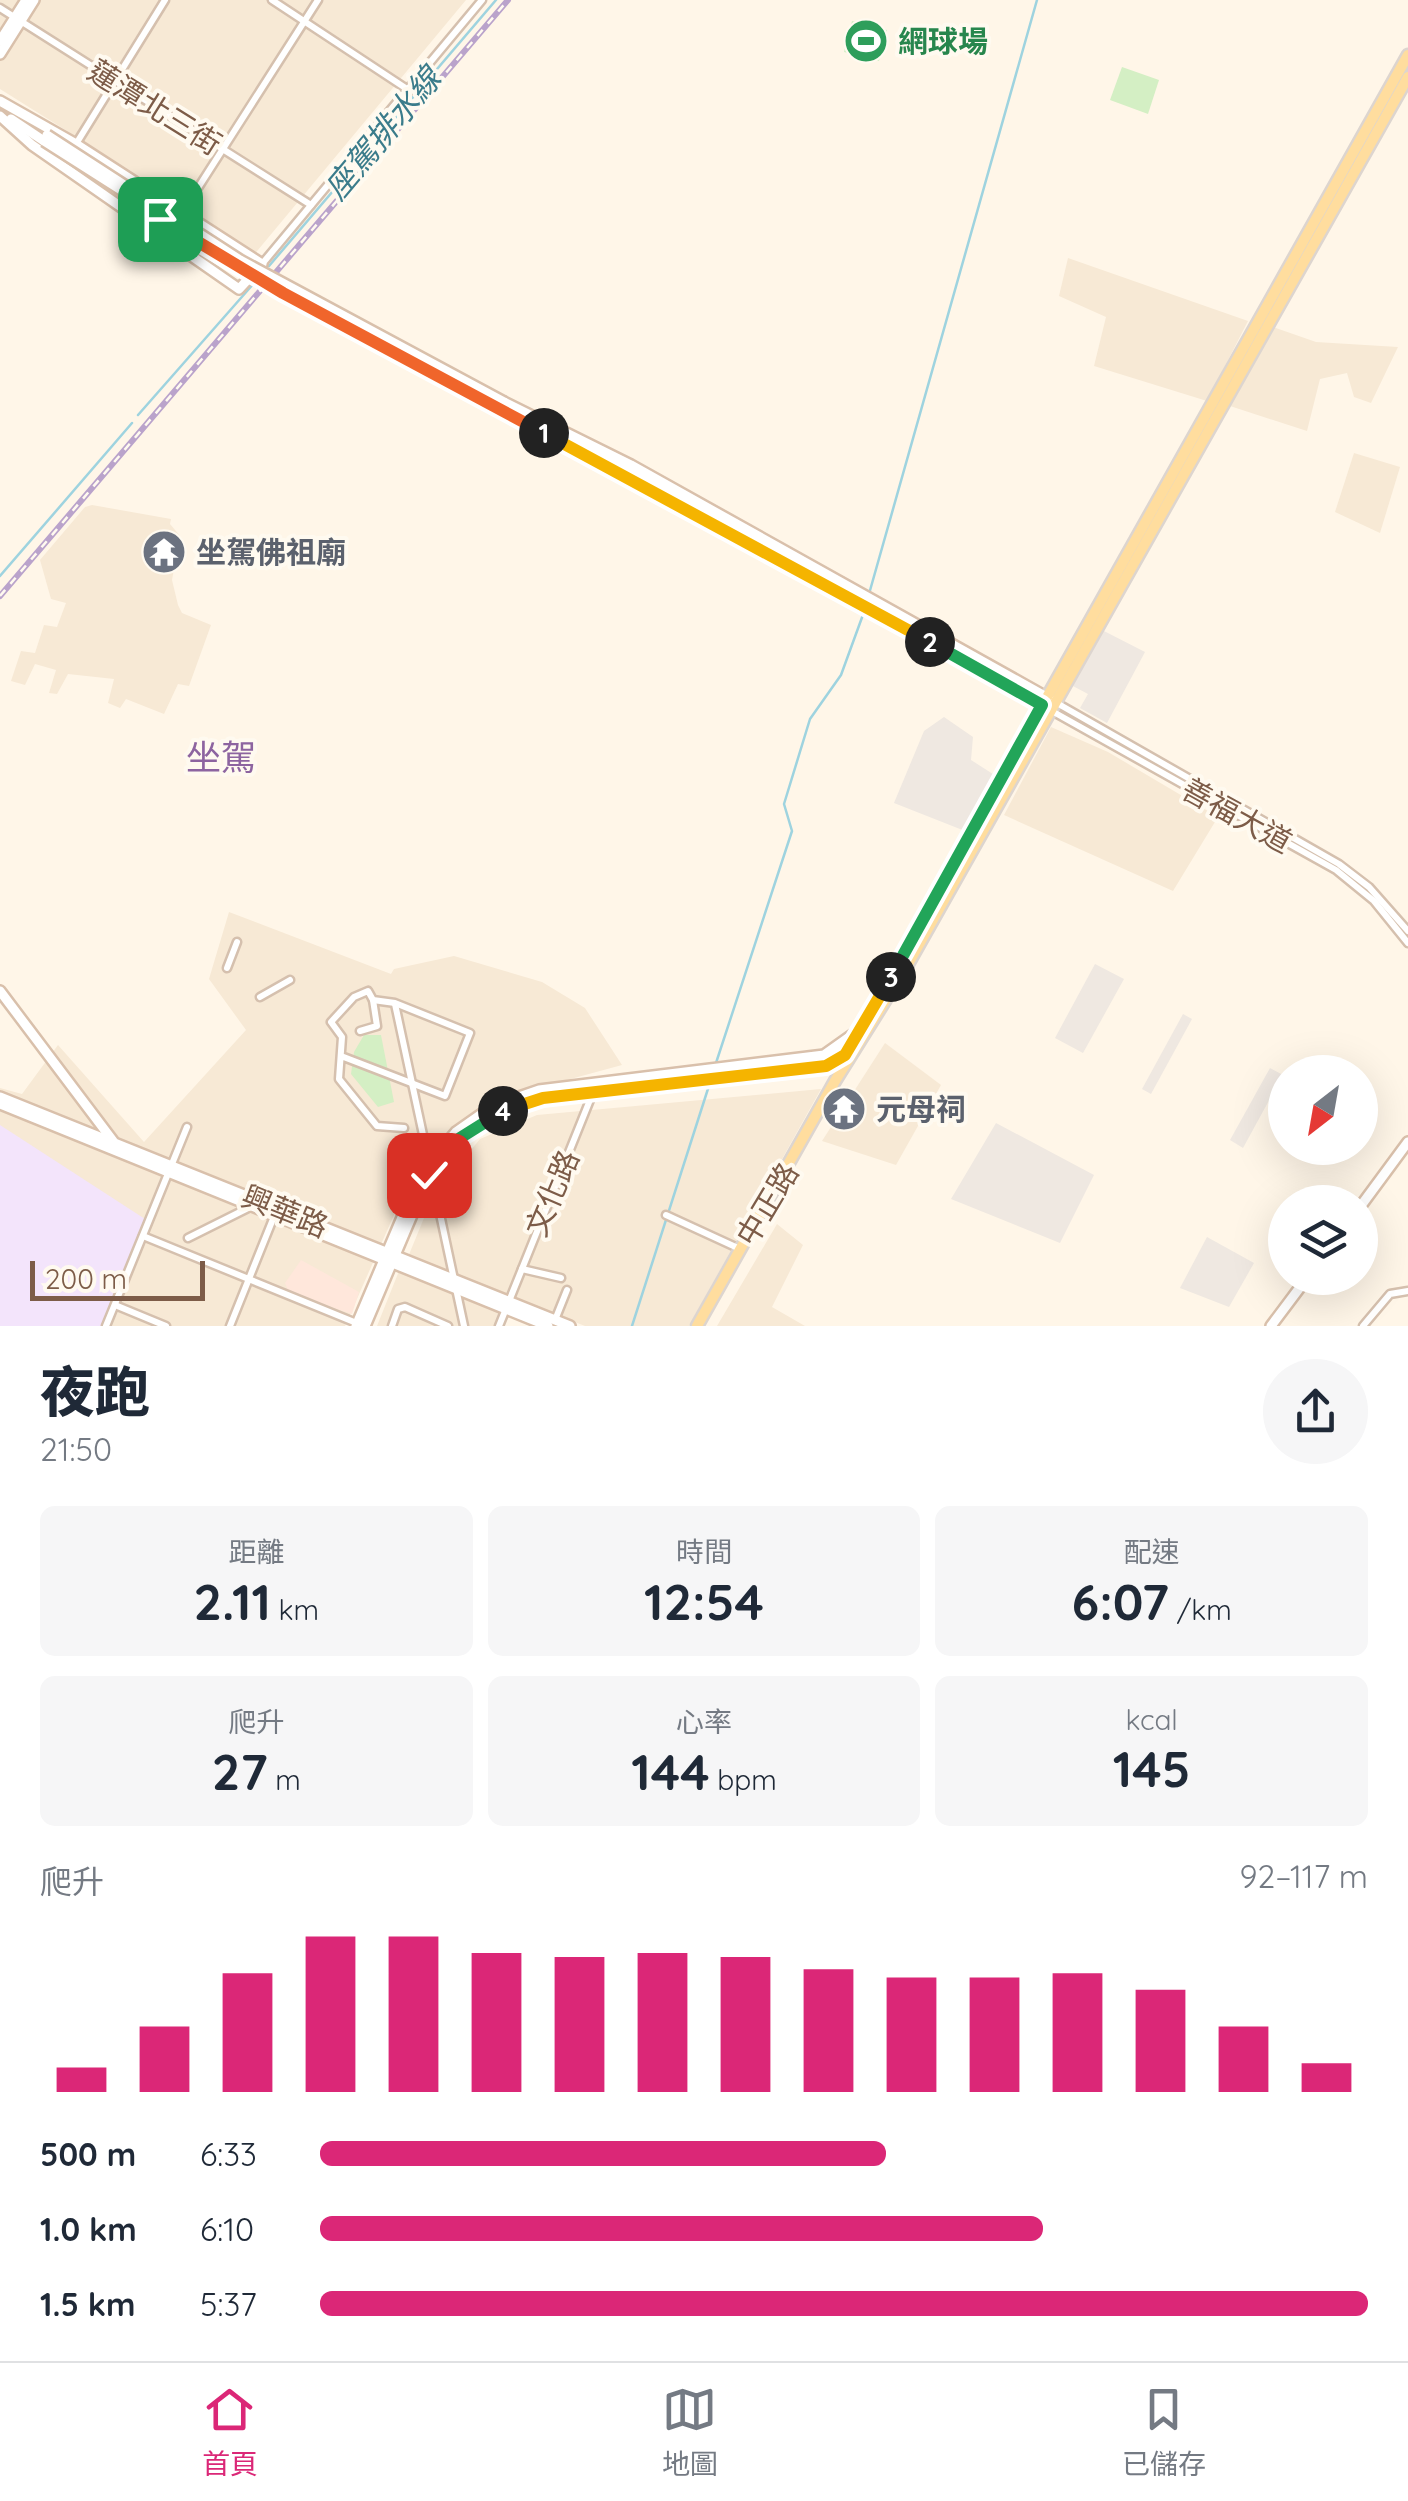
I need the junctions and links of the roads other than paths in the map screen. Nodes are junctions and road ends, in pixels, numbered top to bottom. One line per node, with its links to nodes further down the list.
1 (26, 0): 8 (street)
2 (34, 0): 8 (street)
3 (164, 0): 14 (street)
4 (272, 0): 9 (street)
5 (318, 0): 9 (street)
6 (482, 0): 15 (street)
7 (0, 8): 8 (street, 蓮潭北三街)
8 (18, 20): 10 (street); 11 (street); 14 (street, 蓮潭北三街)
9 (304, 20): 15 (street); 20 (street)
10 (0, 41)
11 (0, 54)
12 (1408, 55): 24 (main road)
13 (1408, 77): 24 (main road)
14 (113, 82): 19 (street); 20 (street, 蓮潭北三街)
15 (410, 90): 21 (street)
16 (0, 102): 18 (street); 19 (street)
17 (0, 114): 18 (street); 23 (street)
18 (46, 138): 24 (street, bridge)
19 (76, 144): 22 (street)
20 (222, 149): 21 (street, 蓮潭北三街); 22 (street)
21 (311, 205): 23 (street)
22 (182, 214): 23 (street)
23 (262, 264)
24 (1047, 703): 25 (street, 善福大道); 27 (street, 善福大道); 34 (main road, 中正路)
25 (1408, 931)
26 (237, 942): 28 (street)
27 (1408, 943)
28 (227, 968)
29 (290, 980): 31 (street)
30 (0, 991): 46 (street)
31 (260, 997)
32 (373, 1000): 33 (street); 35 (street); 37 (street)
33 (395, 1003): 40 (street); 40 (street)
34 (865, 1029): 36 (main road, 中正路); 38 (street); 39 (main road, 中正路)
35 (360, 1031)
36 (845, 1055): 38 (street); 39 (main road, 中正路)
37 (341, 1056): 40 (street); 44 (street)
38 (710, 1075): 41 (street)
39 (835, 1082): 55 (main road, 中正路)
40 (412, 1084): 48 (street)
41 (594, 1088): 48 (street); 57 (street, 文化路)
42 (0, 1101): 46 (street, 興華路); 47 (street, 興華路)
43 (188, 1127): 47 (street)
44 (404, 1128)
45 (1408, 1142): 49 (street)
46 (115, 1143): 47 (street, 興華路)
47 (170, 1169): 50 (street, 興華路); 51 (street, 興華路); 53 (street)
48 (428, 1170): 56 (street); 60 (street)
49 (1376, 1185)
50 (252, 1206): 51 (street, 興華路); 54 (street)
51 (276, 1212): 56 (street, 興華路); 59 (street)
52 (666, 1215): 55 (street)
53 (142, 1236): 59 (street); 64 (street)
54 (188, 1238)
55 (740, 1249): 76 (main road, 中正路)
56 (387, 1257): 60 (street, 興華路); 68 (street)
57 (522, 1270): 58 (street); 65 (street, 文化路)
58 (561, 1278)
59 (249, 1279): 68 (street); 71 (street)
60 (456, 1285): 65 (street, 興華路); 67 (street)
61 (567, 1290): 66 (street)
62 (1408, 1291): 78 (street)
63 (1294, 1295): 77 (street)
64 (114, 1305): 69 (street); 70 (street)
65 (507, 1306): 66 (street, 興華路); 74 (street, 文化路)
66 (551, 1323): 75 (street, 興華路)
67 (462, 1324)
68 (362, 1325)
69 (106, 1326)
70 (166, 1326)
71 (230, 1326)
72 (392, 1326): 73 (street)
73 (448, 1326)
74 (498, 1326)
75 (570, 1326)
76 (697, 1326)
77 (1271, 1326)
78 (1362, 1326)

